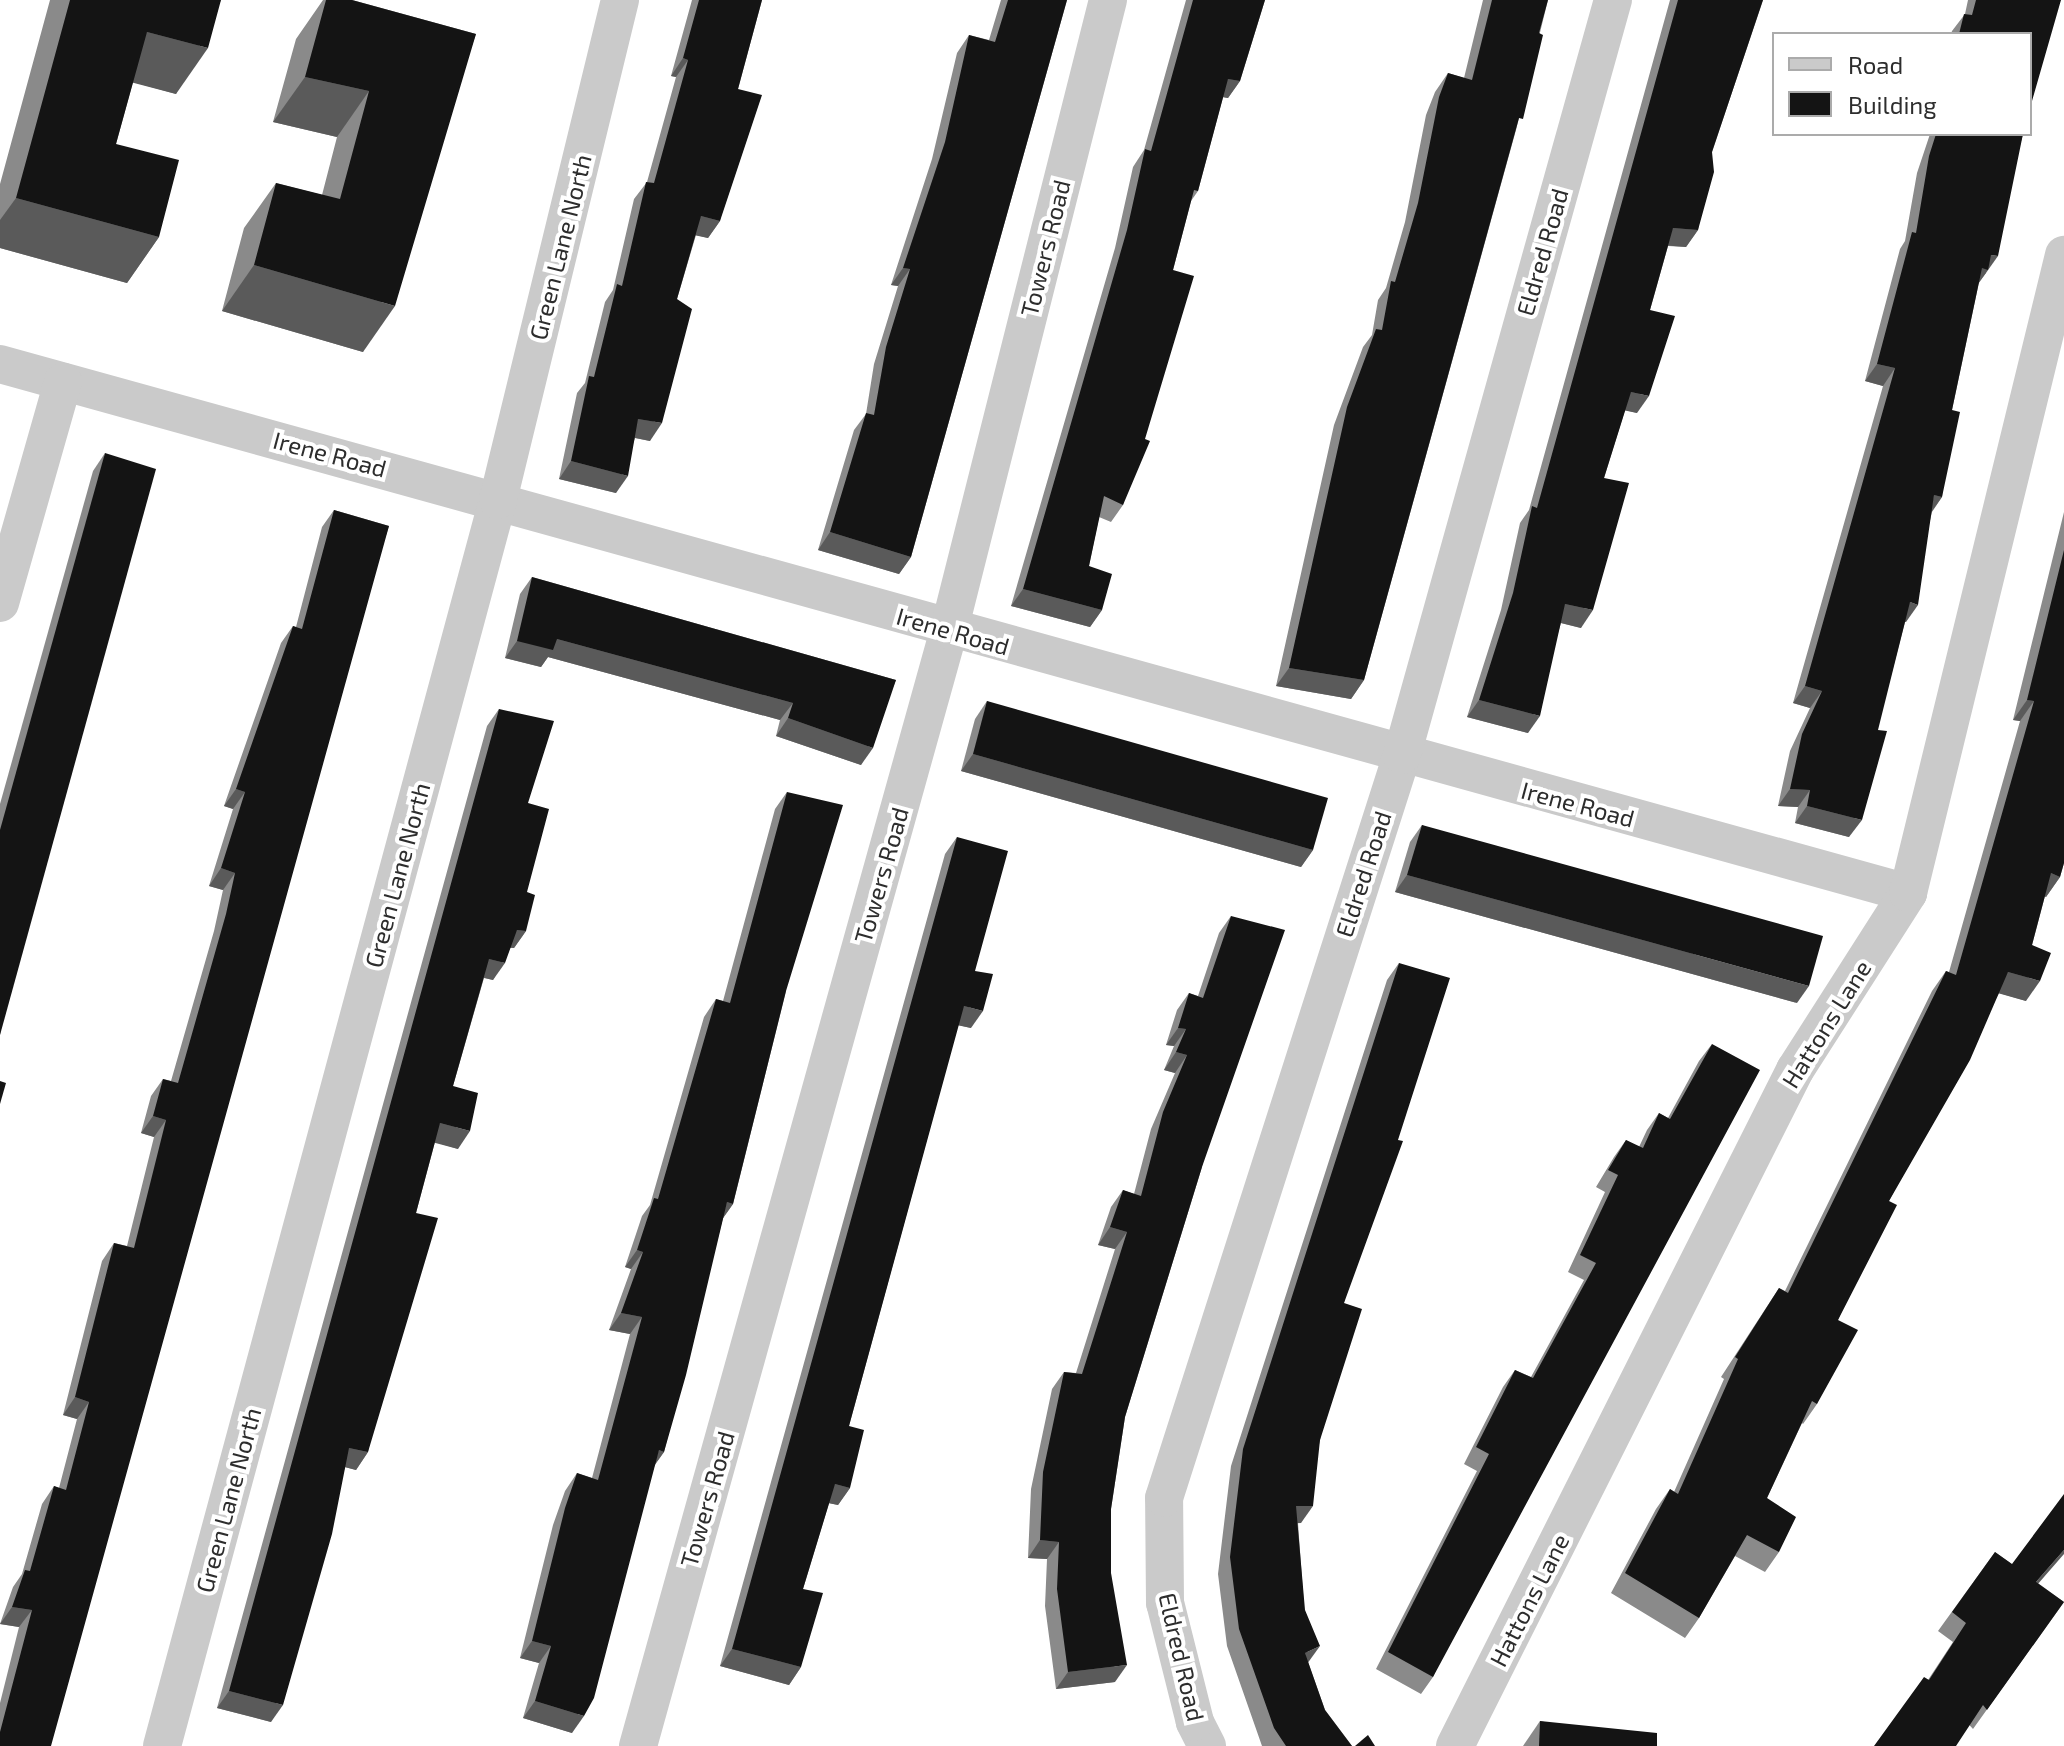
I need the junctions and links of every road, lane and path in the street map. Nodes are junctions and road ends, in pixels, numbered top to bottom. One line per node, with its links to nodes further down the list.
1 (620, 0): 7 (street, Green Lane North)
2 (1108, 0): 9 (street, Towers Road)
3 (1613, 0): 10 (street, Eldred Road)
4 (2064, 255): 11 (street, Hattons Lane)
5 (0, 364): 6 (street, Irene Road)
6 (63, 382): 7 (street, Irene Road); 8 (street)
7 (498, 500): 9 (street, Irene Road); 12 (street, Green Lane North)
8 (0, 603)
9 (949, 630): 10 (street, Irene Road); 13 (street, Towers Road)
10 (1402, 755): 11 (street, Irene Road); 14 (street, Eldred Road)
11 (1908, 893): 15 (street, Hattons Lane)
12 (162, 1746)
13 (638, 1746)
14 (1207, 1746)
15 (1455, 1746)

